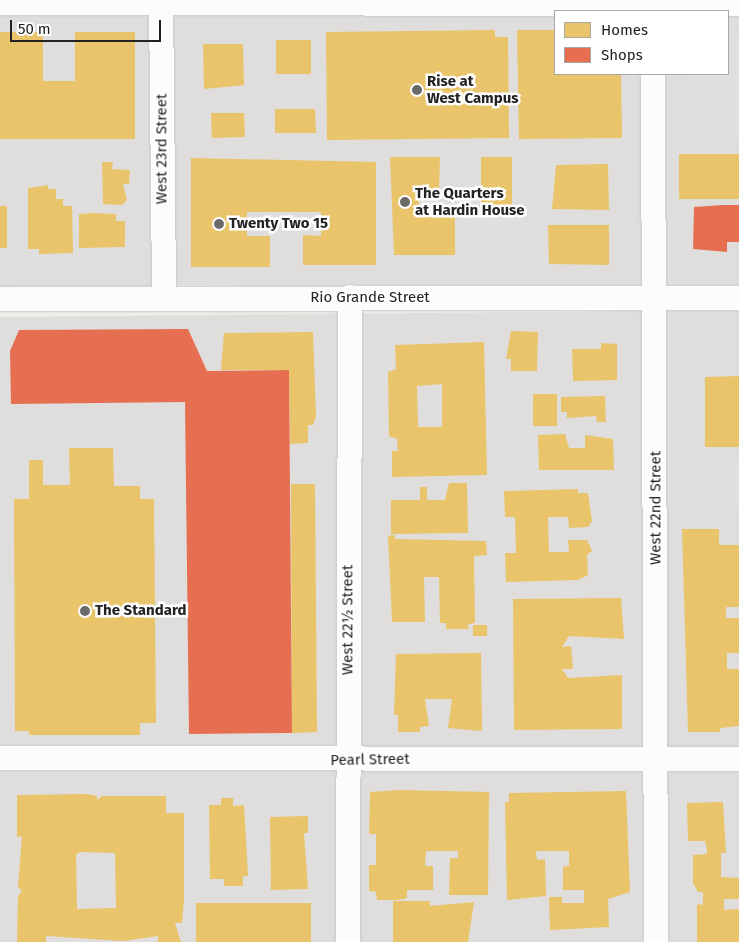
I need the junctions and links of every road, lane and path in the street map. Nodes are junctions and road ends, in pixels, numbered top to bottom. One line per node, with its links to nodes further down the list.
1 (161, 3): 2 (street); 4 (street); 7 (street, West 23rd Street)
2 (0, 4)
3 (739, 4): 4 (street)
4 (652, 5)
5 (653, 75): 10 (street, West 22nd Street)
6 (350, 297): 7 (street, Rio Grande Street); 10 (street, Rio Grande Street); 14 (street, West 22½ Street)
7 (164, 298): 9 (street, Rio Grande Street)
8 (739, 298): 10 (street, Rio Grande Street)
9 (0, 299)
10 (656, 300): 12 (street, West 22nd Street)
11 (0, 758): 14 (street, Pearl Street)
12 (654, 759): 13 (street, Pearl Street); 14 (street, Pearl Street); 16 (street, West 22nd Street)
13 (739, 759)
14 (348, 760): 15 (street, West 22½ Street)
15 (348, 942)
16 (656, 942)

